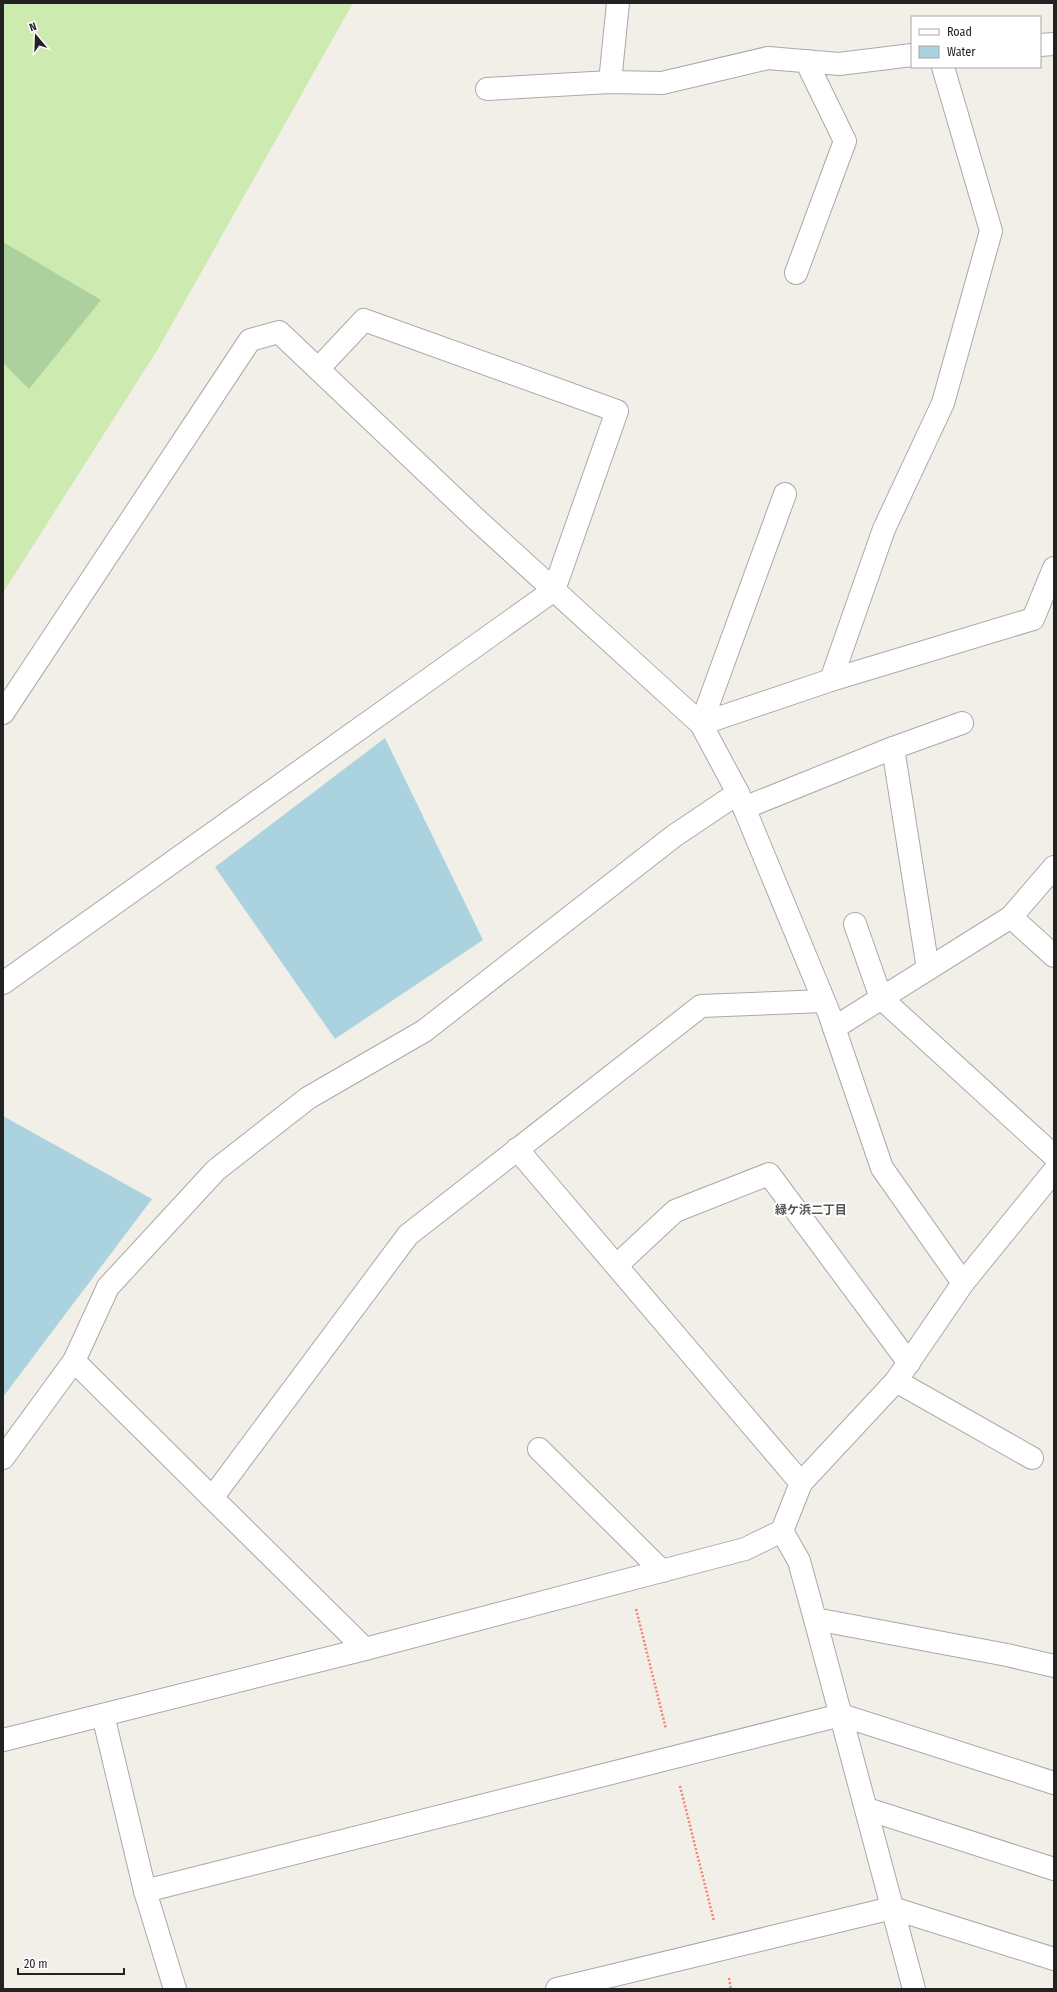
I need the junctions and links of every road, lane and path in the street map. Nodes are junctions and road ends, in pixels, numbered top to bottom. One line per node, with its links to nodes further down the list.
1 (618, 3): 7 (street)
2 (1054, 44): 3 (street)
3 (1041, 45)
4 (911, 55): 5 (street)
5 (806, 61): 7 (street); 9 (street)
6 (943, 68): 14 (street)
7 (610, 82): 8 (street)
8 (487, 89)
9 (796, 272)
10 (318, 369): 13 (street); 13 (street); 15 (street)
11 (785, 494): 17 (street)
12 (1054, 568): 14 (street)
13 (554, 590): 17 (street); 25 (street)
14 (831, 680): 17 (street)
15 (3, 713)
16 (962, 723): 18 (street)
17 (701, 724): 19 (street)
18 (894, 748): 19 (street); 24 (street)
19 (741, 800): 27 (street); 34 (street)
20 (1054, 867): 21 (street)
21 (1011, 917): 23 (street); 24 (street)
22 (855, 924): 26 (street)
23 (1054, 956)
24 (928, 969): 26 (street)
25 (3, 983)
26 (881, 998): 28 (street); 30 (street)
27 (823, 1001): 28 (street); 29 (street)
28 (834, 1028): 33 (street)
29 (517, 1149): 32 (street); 41 (street)
30 (1054, 1156)
31 (1054, 1171): 33 (street)
32 (617, 1266): 35 (street); 40 (street)
33 (963, 1283): 35 (street)
34 (74, 1362): 38 (street); 41 (street)
35 (909, 1363): 36 (street)
36 (896, 1381): 39 (street); 40 (street)
37 (539, 1449): 43 (street)
38 (3, 1458)
39 (1032, 1458)
40 (801, 1483): 42 (street)
41 (212, 1498): 45 (street)
42 (782, 1531): 43 (street); 44 (street)
43 (662, 1571): 45 (street)
44 (815, 1618): 46 (street); 48 (street)
45 (365, 1649): 47 (street)
46 (1054, 1666)
47 (103, 1715): 49 (street); 53 (street)
48 (841, 1715): 50 (street); 51 (street); 53 (street)
49 (3, 1740)
50 (1054, 1783)
51 (867, 1809): 52 (street); 54 (street)
52 (1054, 1869)
53 (146, 1891): 56 (street)
54 (892, 1908): 55 (street); 57 (street); 58 (street)
55 (1054, 1959)
56 (175, 1989)
57 (557, 1989)
58 (914, 1989)

